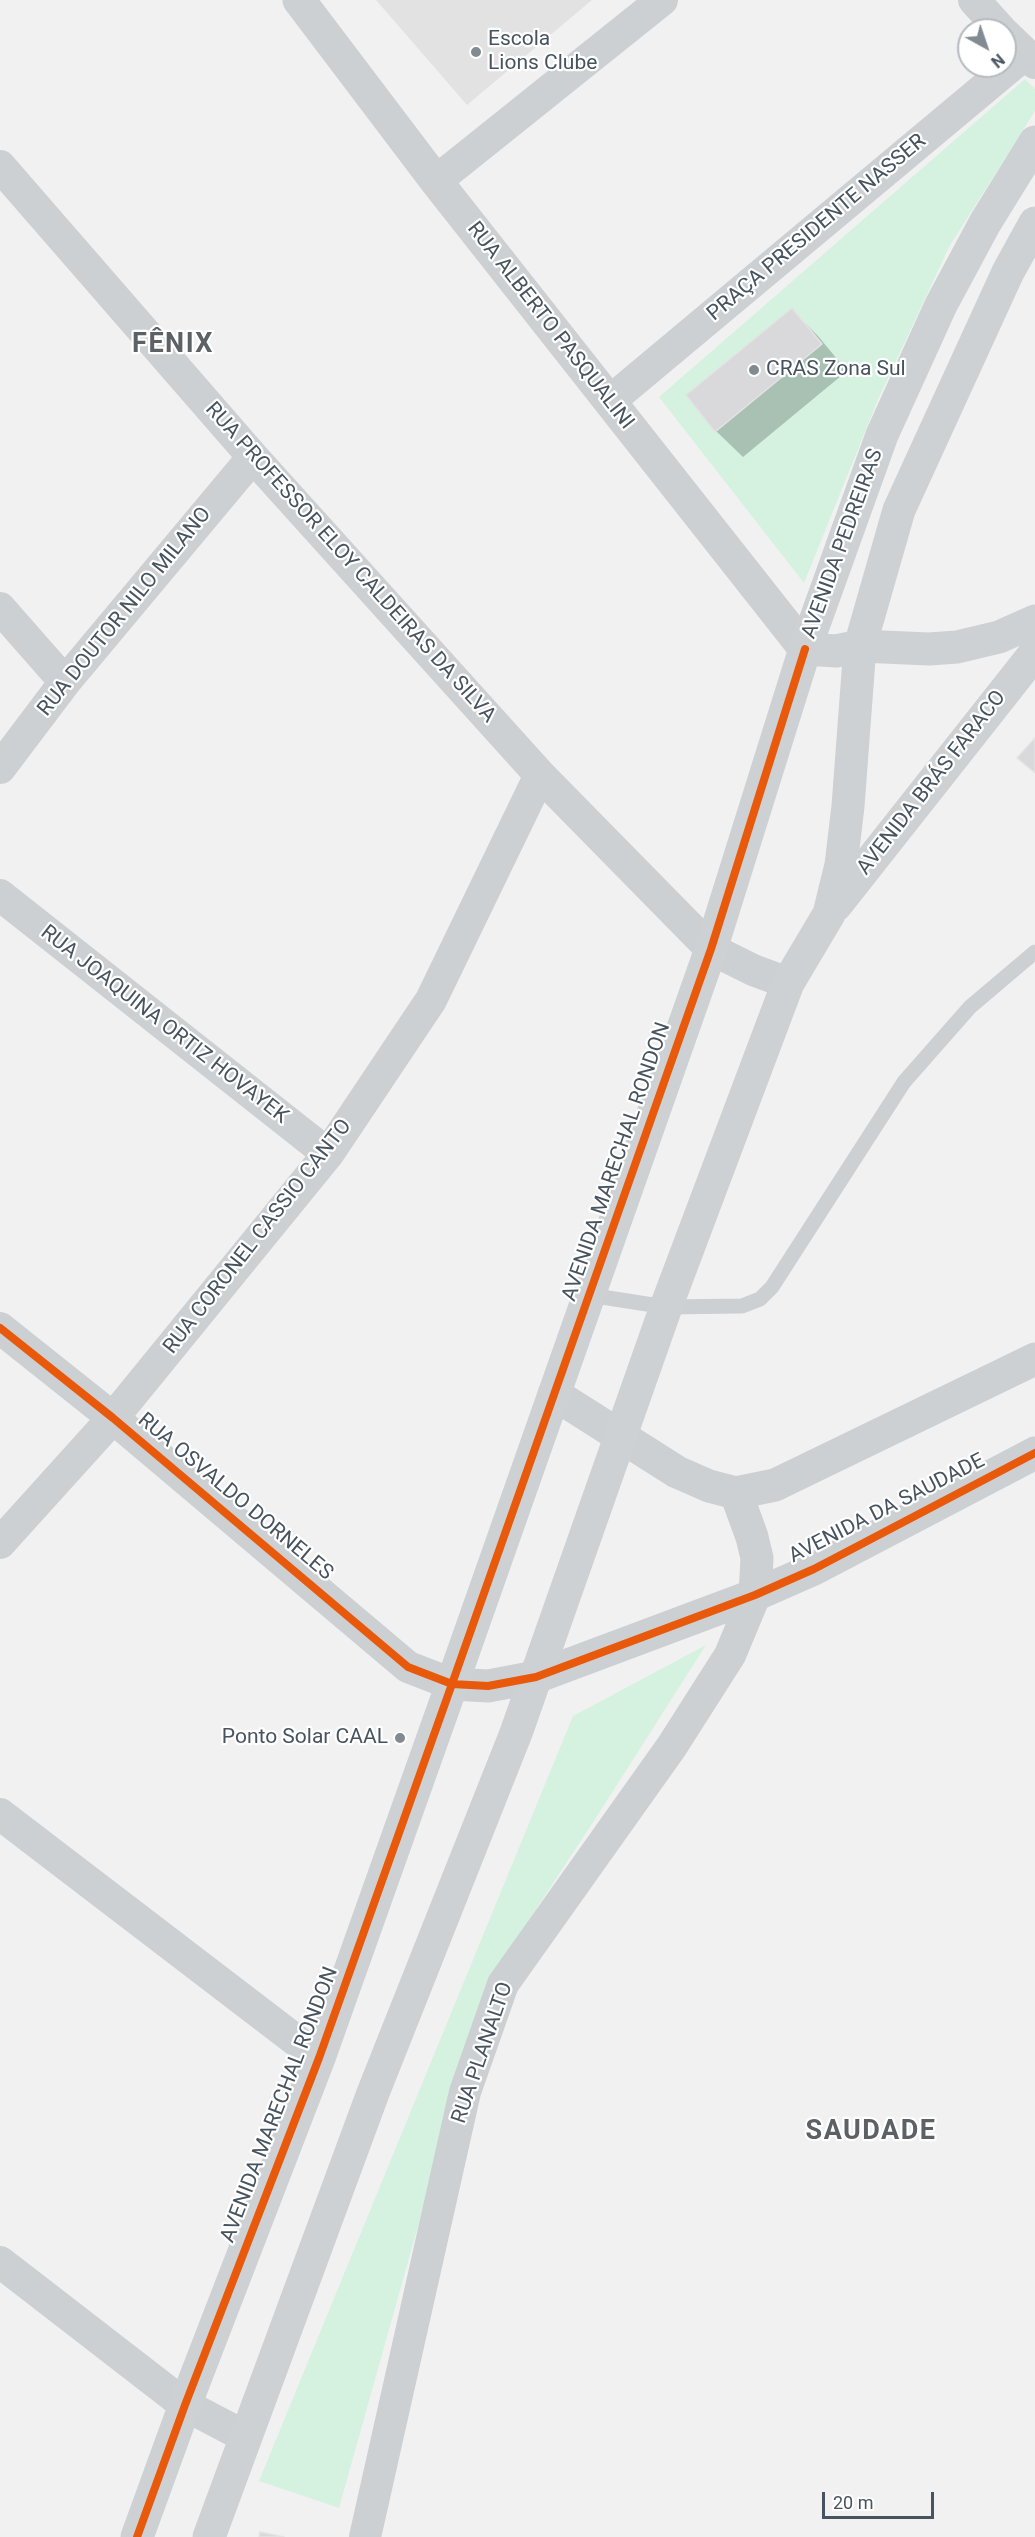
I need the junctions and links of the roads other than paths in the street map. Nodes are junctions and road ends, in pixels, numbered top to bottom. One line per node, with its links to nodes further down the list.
1 (299, 0): 8 (street, RUA ALBERTO PASQUALINI)
2 (974, 0): 4 (street)
3 (644, 6): 8 (street)
4 (990, 18)
5 (1021, 51): 10 (street, PRAÇA PRESIDENTE NASSER)
6 (1035, 142): 15 (main road, AVENIDA PEDREIRAS)
7 (0, 166): 11 (street, RUA PROFESSOR ELOY CALDEIRAS DA SILVA)
8 (436, 181): 10 (street, RUA ALBERTO PASQUALINI)
9 (1035, 223): 14 (main road, AVENIDA PEDREIRAS)
10 (610, 401): 15 (street, RUA ALBERTO PASQUALINI)
11 (253, 457): 17 (street, RUA DOUTOR NILO MILANO); 19 (street, RUA PROFESSOR ELOY CALDEIRAS DA SILVA)
12 (0, 608): 17 (street)
13 (1035, 621): 14 (main road)
14 (860, 646): 15 (main road, AVENIDA PEDREIRAS); 21 (main road)
15 (805, 649): 22 (main road, AVENIDA MARECHAL RONDON)
16 (1035, 653): 21 (main road, AVENIDA BRÁS FARACO)
17 (65, 682): 18 (street, RUA DOUTOR NILO MILANO)
18 (0, 768)
19 (540, 775): 22 (street, RUA PROFESSOR ELOY CALDEIRAS DA SILVA); 25 (street, RUA CORONEL CASSIO CANTO)
20 (0, 895): 25 (street, RUA JOAQUINA ORTIZ HOVAYEK)
21 (829, 914): 24 (main road)
22 (711, 949): 24 (street); 26 (main road, AVENIDA MARECHAL RONDON)
23 (1035, 952): 27 (lane)
24 (788, 982): 27 (main road)
25 (328, 1154): 31 (street, RUA CORONEL CASSIO CANTO)
26 (589, 1295): 27 (lane); 30 (main road, AVENIDA MARECHAL RONDON)
27 (666, 1308): 32 (main road)
28 (0, 1328): 31 (street, RUA OSVALDO DORNELES)
29 (1035, 1359): 34 (street)
30 (554, 1394): 32 (street); 38 (main road, AVENIDA MARECHAL RONDON)
31 (113, 1418): 35 (street, RUA CORONEL CASSIO CANTO); 38 (street, RUA OSVALDO DORNELES)
32 (621, 1437): 34 (street); 37 (main road)
33 (1035, 1453): 36 (street, AVENIDA DA SAUDADE)
34 (736, 1493): 36 (street)
35 (0, 1543)
36 (755, 1595): 37 (street); 46 (street, RUA PLANALTO)
37 (536, 1677): 38 (street); 43 (main road)
38 (452, 1684): 40 (main road, AVENIDA MARECHAL RONDON)
39 (0, 1814): 40 (street)
40 (319, 2058): 42 (main road, AVENIDA MARECHAL RONDON)
41 (0, 2262): 42 (street)
42 (185, 2405): 43 (street); 44 (main road, AVENIDA MARECHAL RONDON)
43 (246, 2437): 45 (main road)
44 (137, 2537)
45 (209, 2537)
46 (365, 2537)

